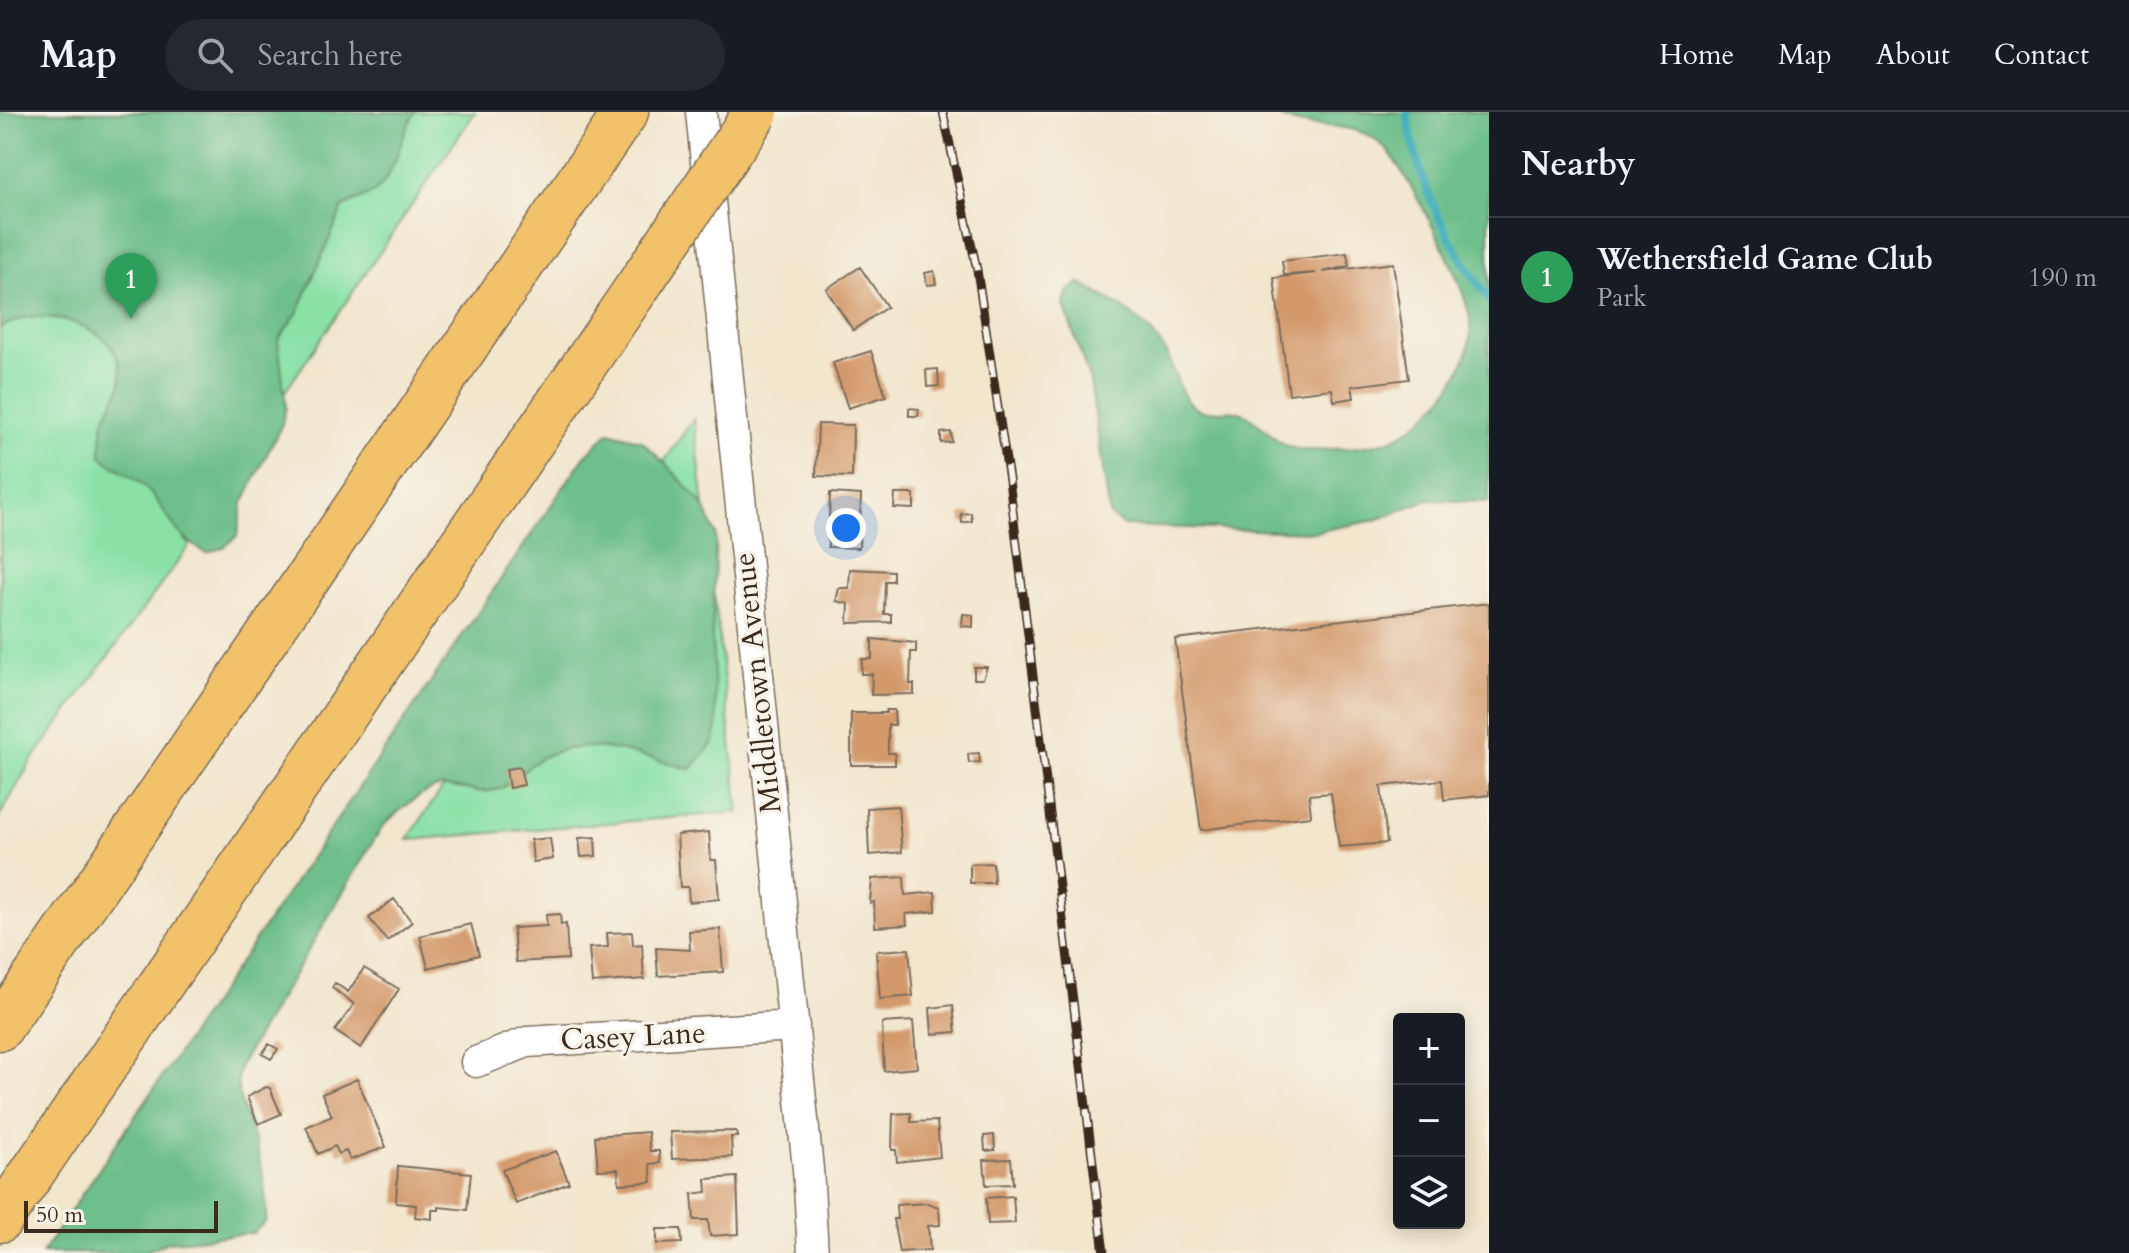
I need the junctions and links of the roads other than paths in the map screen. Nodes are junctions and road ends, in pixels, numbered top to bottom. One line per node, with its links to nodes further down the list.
1 (701, 112): 4 (street, Middletown Avenue)
2 (756, 112): 7 (highway, bridge)
3 (625, 113): 5 (highway)
4 (794, 1026): 6 (street, Casey Lane); 8 (street, Middletown Avenue)
5 (0, 1028)
6 (476, 1062)
7 (0, 1220)
8 (813, 1253)

